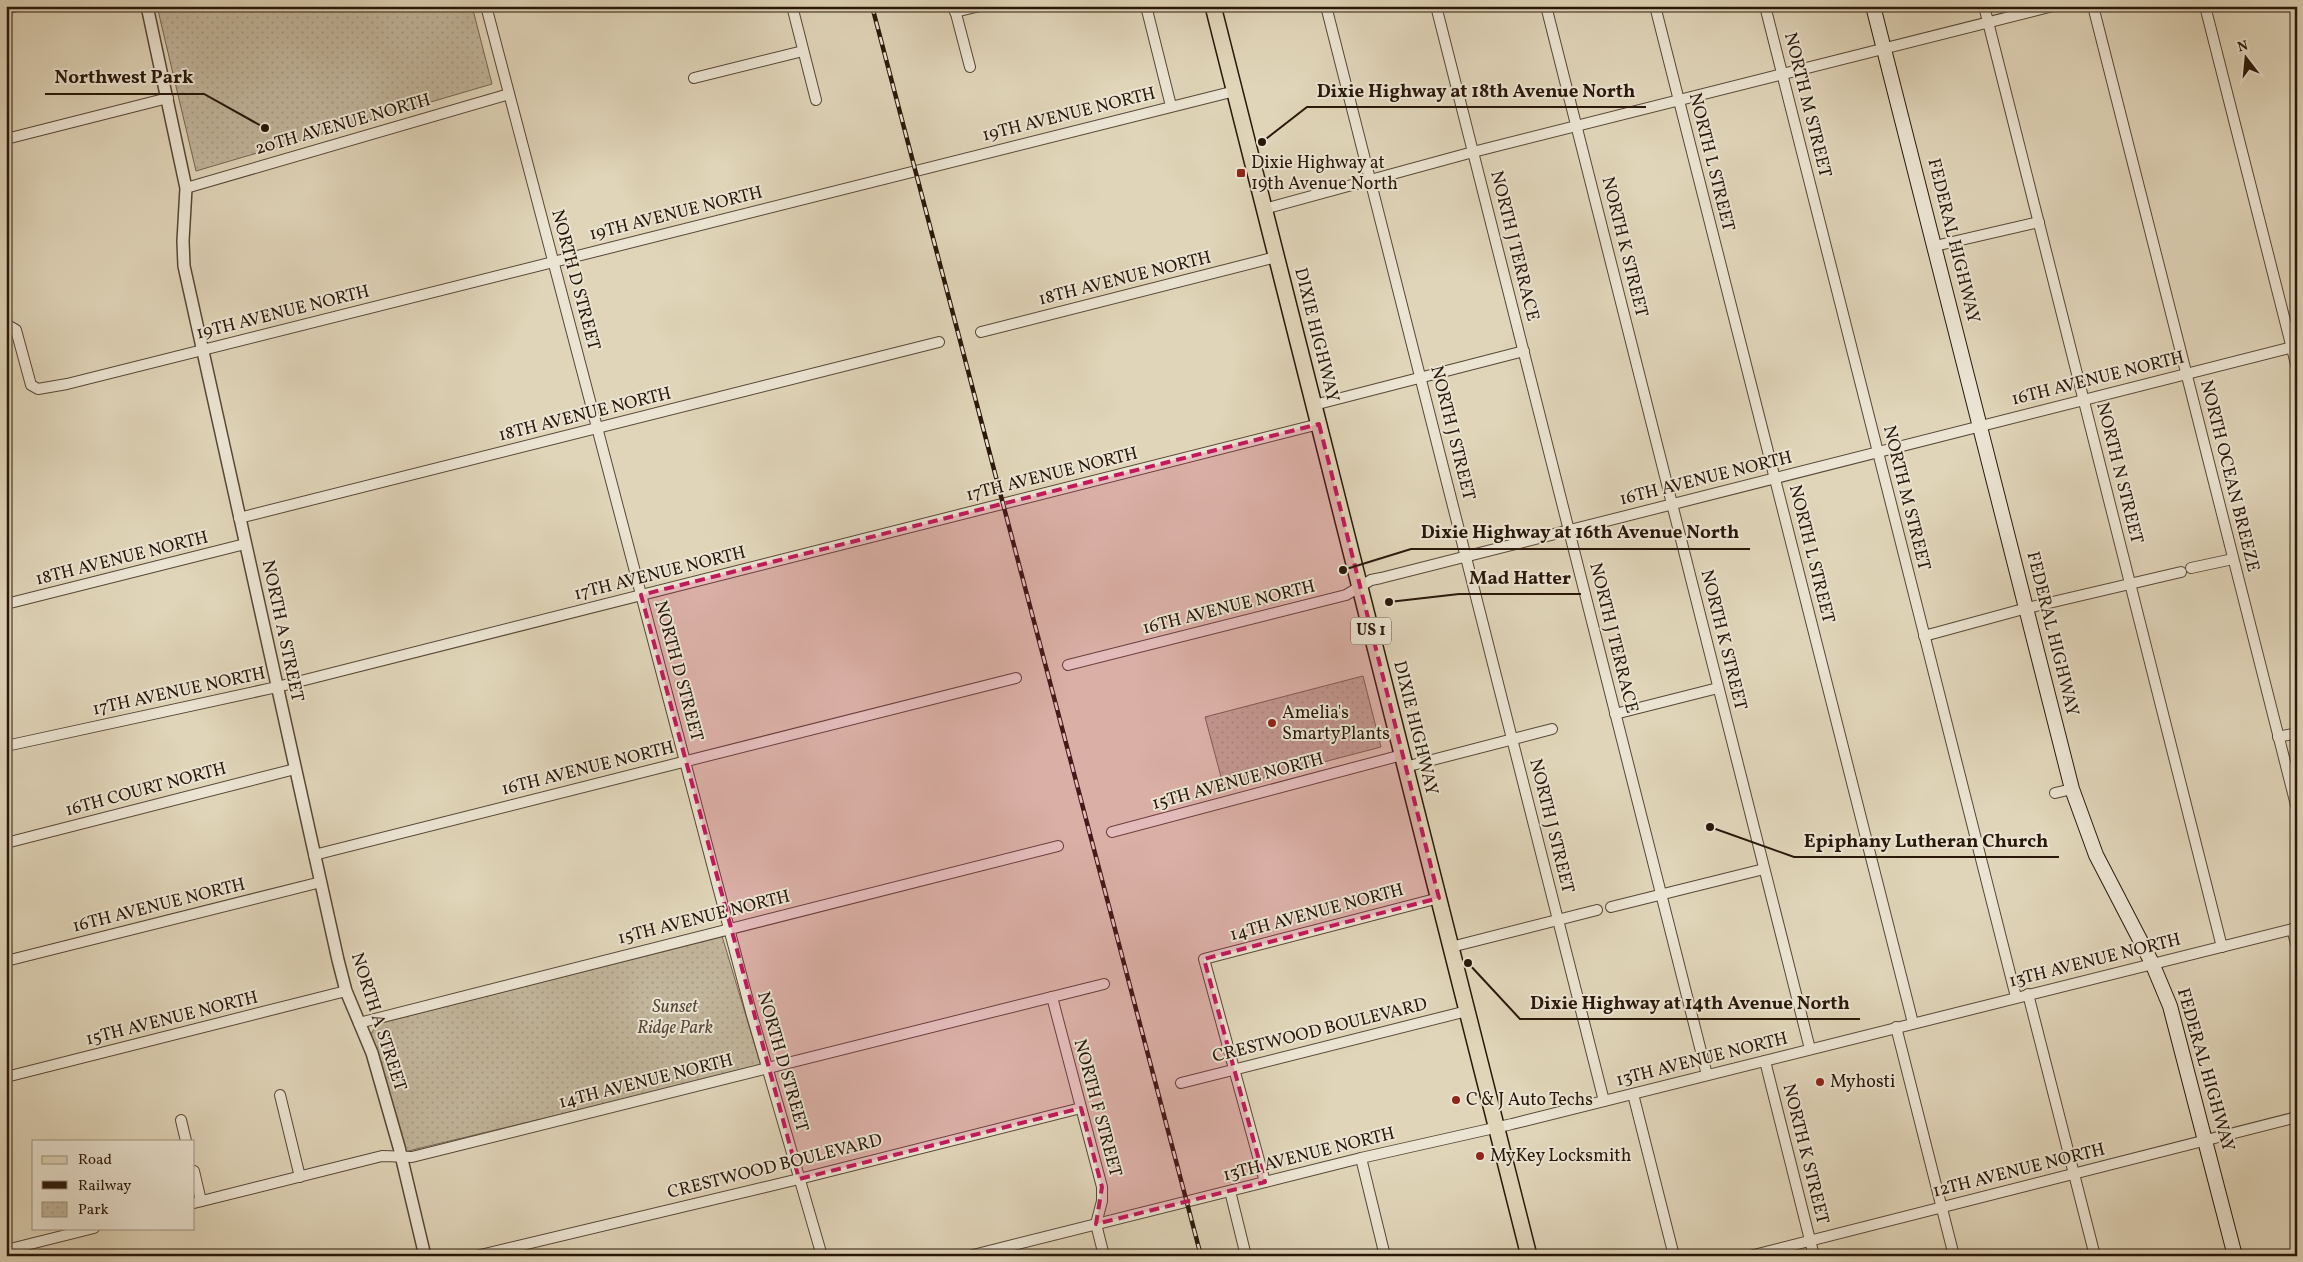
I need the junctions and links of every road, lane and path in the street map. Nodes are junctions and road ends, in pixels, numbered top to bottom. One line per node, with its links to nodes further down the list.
1 (16, 6): 18 (street)
2 (147, 6): 28 (street, NORTH A STREET)
3 (486, 6): 27 (street, NORTH D STREET)
4 (792, 6): 22 (street)
5 (980, 6): 19 (street)
6 (1146, 6): 31 (street)
7 (1213, 6): 26 (main road, DIXIE HIGHWAY / US 1)
8 (1326, 6): 35 (street, NORTH J STREET)
9 (1436, 6): 34 (street, NORTH J TERRACE)
10 (1546, 6): 32 (street, NORTH K STREET)
11 (1655, 6): 30 (street, NORTH L STREET)
12 (1765, 6): 24 (street, NORTH M STREET)
13 (1873, 6): 21 (main road, FEDERAL HIGHWAY)
14 (1984, 6): 20 (street, NORTH N STREET)
15 (2053, 6): 20 (street)
16 (2094, 6): 49 (street, NORTH OCEAN BREEZE)
17 (2205, 6): 45 (street)
18 (6, 9)
19 (954, 9): 23 (street)
20 (1988, 23): 21 (street); 38 (street, NORTH N STREET)
21 (1885, 48): 24 (street); 39 (main road, FEDERAL HIGHWAY)
22 (803, 51): 25 (street); 29 (street)
23 (970, 68)
24 (1782, 74): 30 (street); 56 (street, NORTH M STREET)
25 (694, 78)
26 (1235, 91): 31 (street, 19TH AVENUE NORTH); 37 (main road, DIXIE HIGHWAY / US 1)
27 (509, 94): 36 (street, 20TH AVENUE NORTH); 41 (street, NORTH D STREET)
28 (168, 98): 33 (street); 36 (street, NORTH A STREET)
29 (816, 100)
30 (1679, 100): 32 (street); 57 (street, NORTH L STREET)
31 (1171, 106): 41 (street, 19TH AVENUE NORTH)
32 (1576, 126): 34 (street); 58 (street, NORTH K STREET)
33 (6, 139)
34 (1473, 152): 35 (street); 47 (street, NORTH J TERRACE)
35 (1370, 181): 37 (street); 50 (street, NORTH J STREET)
36 (186, 188): 46 (street, NORTH A STREET)
37 (1264, 209): 40 (main road, DIXIE HIGHWAY / US 1)
38 (2039, 222): 39 (street); 51 (street, NORTH N STREET)
39 (1935, 246): 54 (main road, FEDERAL HIGHWAY)
40 (1276, 257): 43 (street, 18TH AVENUE NORTH); 52 (main road, DIXIE HIGHWAY / US 1)
41 (553, 262): 46 (street, 19TH AVENUE NORTH); 55 (street, NORTH D STREET)
42 (6, 324): 46 (street, 19TH AVENUE NORTH)
43 (981, 332)
44 (938, 342): 55 (street, 18TH AVENUE NORTH)
45 (2294, 346): 48 (street); 49 (street, 16TH AVENUE NORTH)
46 (202, 350): 59 (street, NORTH A STREET)
47 (1524, 351): 50 (street); 60 (street, NORTH J TERRACE)
48 (2297, 368)
49 (2186, 373): 51 (street, 16TH AVENUE NORTH); 63 (street, NORTH OCEAN BREEZE)
50 (1420, 377): 52 (street); 62 (street, NORTH J STREET)
51 (2084, 400): 54 (street, 16TH AVENUE NORTH); 66 (street, NORTH N STREET)
52 (1314, 405): 53 (main road, DIXIE HIGHWAY / US 1)
53 (1319, 424): 67 (main road, DIXIE HIGHWAY / US 1); 68 (street, 17TH AVENUE NORTH)
54 (1980, 427): 56 (street, 16TH AVENUE NORTH); 70 (main road, FEDERAL HIGHWAY)
55 (597, 428): 59 (street, 18TH AVENUE NORTH); 68 (street, NORTH D STREET)
56 (1878, 452): 57 (street, 16TH AVENUE NORTH); 71 (street, NORTH M STREET)
57 (1775, 478): 58 (street, 16TH AVENUE NORTH); 113 (street, NORTH L STREET)
58 (1672, 504): 60 (street, 16TH AVENUE NORTH); 75 (street, NORTH K STREET)
59 (240, 518): 61 (street, NORTH A STREET)
60 (1569, 530): 62 (street, 16TH AVENUE NORTH); 76 (street, NORTH J TERRACE)
61 (245, 544): 69 (street, 18TH AVENUE NORTH); 74 (street, NORTH A STREET)
62 (1466, 556): 67 (street, 16TH AVENUE NORTH); 80 (street, NORTH J STREET)
63 (2234, 559): 64 (street); 79 (street, NORTH OCEAN BREEZE)
64 (2191, 568)
65 (2181, 572): 66 (street)
66 (2130, 583): 70 (street); 102 (street, NORTH N STREET)
67 (1360, 586): 72 (street, 16TH AVENUE NORTH); 82 (main road, DIXIE HIGHWAY / US 1)
68 (641, 595): 74 (street, 17TH AVENUE NORTH); 83 (street, NORTH D STREET)
69 (6, 604)
70 (2027, 608): 71 (street); 85 (main road, FEDERAL HIGHWAY)
71 (1924, 636): 110 (street, NORTH M STREET)
72 (1068, 665)
73 (1016, 678): 83 (street, 16TH AVENUE NORTH)
74 (276, 687): 81 (street, 17TH AVENUE NORTH); 84 (street, NORTH A STREET)
75 (1718, 688): 76 (street); 92 (street, NORTH K STREET)
76 (1615, 714): 94 (street, NORTH J TERRACE)
77 (1552, 729): 80 (street, 15TH AVENUE NORTH)
78 (2297, 732): 79 (street)
79 (2278, 737): 87 (street, NORTH OCEAN BREEZE)
80 (1512, 739): 82 (street, 15TH AVENUE NORTH); 98 (street, NORTH J STREET)
81 (6, 746)
82 (1404, 761): 88 (street, 15TH AVENUE NORTH); 95 (main road, DIXIE HIGHWAY / US 1)
83 (685, 762): 91 (street, 16TH AVENUE NORTH); 99 (street, NORTH D STREET)
84 (295, 768): 89 (street, 16TH COURT NORTH); 91 (street, NORTH A STREET)
85 (2072, 789): 86 (street); 105 (main road, FEDERAL HIGHWAY)
86 (2055, 793)
87 (2297, 809)
88 (1112, 832)
89 (6, 844)
90 (1058, 846): 99 (street, 15TH AVENUE NORTH)
91 (314, 855): 93 (street, NORTH A STREET)
92 (1764, 869): 94 (street); 115 (street, NORTH K STREET)
93 (320, 882): 104 (street, 16TH AVENUE NORTH); 107 (street, NORTH A STREET)
94 (1661, 895): 96 (street); 119 (street, NORTH J TERRACE)
95 (1439, 898): 101 (main road, DIXIE HIGHWAY / US 1); 118 (street, 14TH AVENUE NORTH)
96 (1611, 907)
97 (1597, 910): 98 (street)
98 (1558, 921): 101 (street); 124 (street, NORTH J STREET)
99 (729, 928): 112 (street, 15TH AVENUE NORTH); 117 (street, NORTH D STREET)
100 (2294, 929): 102 (street, 13TH AVENUE NORTH); 103 (street)
101 (1451, 947): 111 (main road, DIXIE HIGHWAY / US 1)
102 (2222, 947): 105 (street, 13TH AVENUE NORTH)
103 (2297, 947)
104 (6, 961)
105 (2152, 963): 108 (street, 13TH AVENUE NORTH); 130 (main road, FEDERAL HIGHWAY)
106 (1104, 984): 109 (street, 14TH AVENUE NORTH)
107 (346, 992): 112 (street, NORTH A STREET); 120 (street, 15TH AVENUE NORTH)
108 (2028, 994): 110 (street, 13TH AVENUE NORTH); 133 (street)
109 (1052, 997): 117 (street, 14TH AVENUE NORTH); 125 (street, NORTH F STREET)
110 (2016, 997): 113 (street, 13TH AVENUE NORTH)
111 (1467, 1011): 118 (street, CRESTWOOD BOULEVARD); 128 (main road, DIXIE HIGHWAY / US 1)
112 (359, 1023): 131 (street, NORTH A STREET)
113 (1913, 1023): 114 (street, 13TH AVENUE NORTH)
114 (1896, 1027): 115 (street, 13TH AVENUE NORTH); 140 (street)
115 (1810, 1049): 116 (street, 13TH AVENUE NORTH)
116 (1765, 1061): 119 (street, 13TH AVENUE NORTH); 143 (street, NORTH K STREET)
117 (766, 1069): 131 (street, 14TH AVENUE NORTH); 136 (street, NORTH D STREET)
118 (1234, 1070): 121 (street, CRESTWOOD BOULEVARD); 137 (street)
119 (1707, 1075): 122 (street, 13TH AVENUE NORTH)
120 (6, 1077)
121 (1181, 1083)
122 (1633, 1094): 124 (street, 13TH AVENUE NORTH); 153 (street)
123 (280, 1095): 134 (street)
124 (1604, 1101): 128 (street, 13TH AVENUE NORTH)
125 (1081, 1108): 136 (street, CRESTWOOD BOULEVARD); 141 (street, NORTH F STREET)
126 (2297, 1117): 130 (street, 12TH AVENUE NORTH)
127 (181, 1120): 129 (street)
128 (1497, 1128): 132 (street, 13TH AVENUE NORTH); 152 (main road, DIXIE HIGHWAY / US 1)
129 (186, 1140)
130 (2206, 1140): 133 (street, 12TH AVENUE NORTH); 158 (main road, FEDERAL HIGHWAY)
131 (402, 1157): 134 (street, 14TH AVENUE NORTH); 145 (street, NORTH A STREET)
132 (1361, 1158): 137 (street, 13TH AVENUE NORTH); 151 (street)
133 (2074, 1174): 140 (street, 12TH AVENUE NORTH); 157 (street)
134 (300, 1177): 139 (street, 14TH AVENUE NORTH)
135 (195, 1179): 139 (street)
136 (799, 1179): 146 (street, CRESTWOOD BOULEVARD); 147 (street, NORTH D STREET)
137 (1265, 1182): 138 (street, 13TH AVENUE NORTH)
138 (1230, 1190): 141 (street, 13TH AVENUE NORTH); 150 (street)
139 (198, 1202)
140 (1942, 1207): 143 (street, 12TH AVENUE NORTH); 156 (street)
141 (1096, 1224): 148 (street, 13TH AVENUE NORTH); 149 (street, NORTH F STREET)
142 (86, 1230): 144 (street)
143 (1810, 1240): 154 (street, 12TH AVENUE NORTH); 155 (street, NORTH K STREET)
144 (6, 1250)
145 (424, 1256)
146 (476, 1256)
147 (822, 1256)
148 (969, 1256)
149 (1104, 1256)
150 (1246, 1256)
151 (1385, 1256)
152 (1529, 1256)
153 (1674, 1256)
154 (1750, 1256)
155 (1814, 1256)
156 (1954, 1256)
157 (2094, 1256)
158 (2235, 1256)

